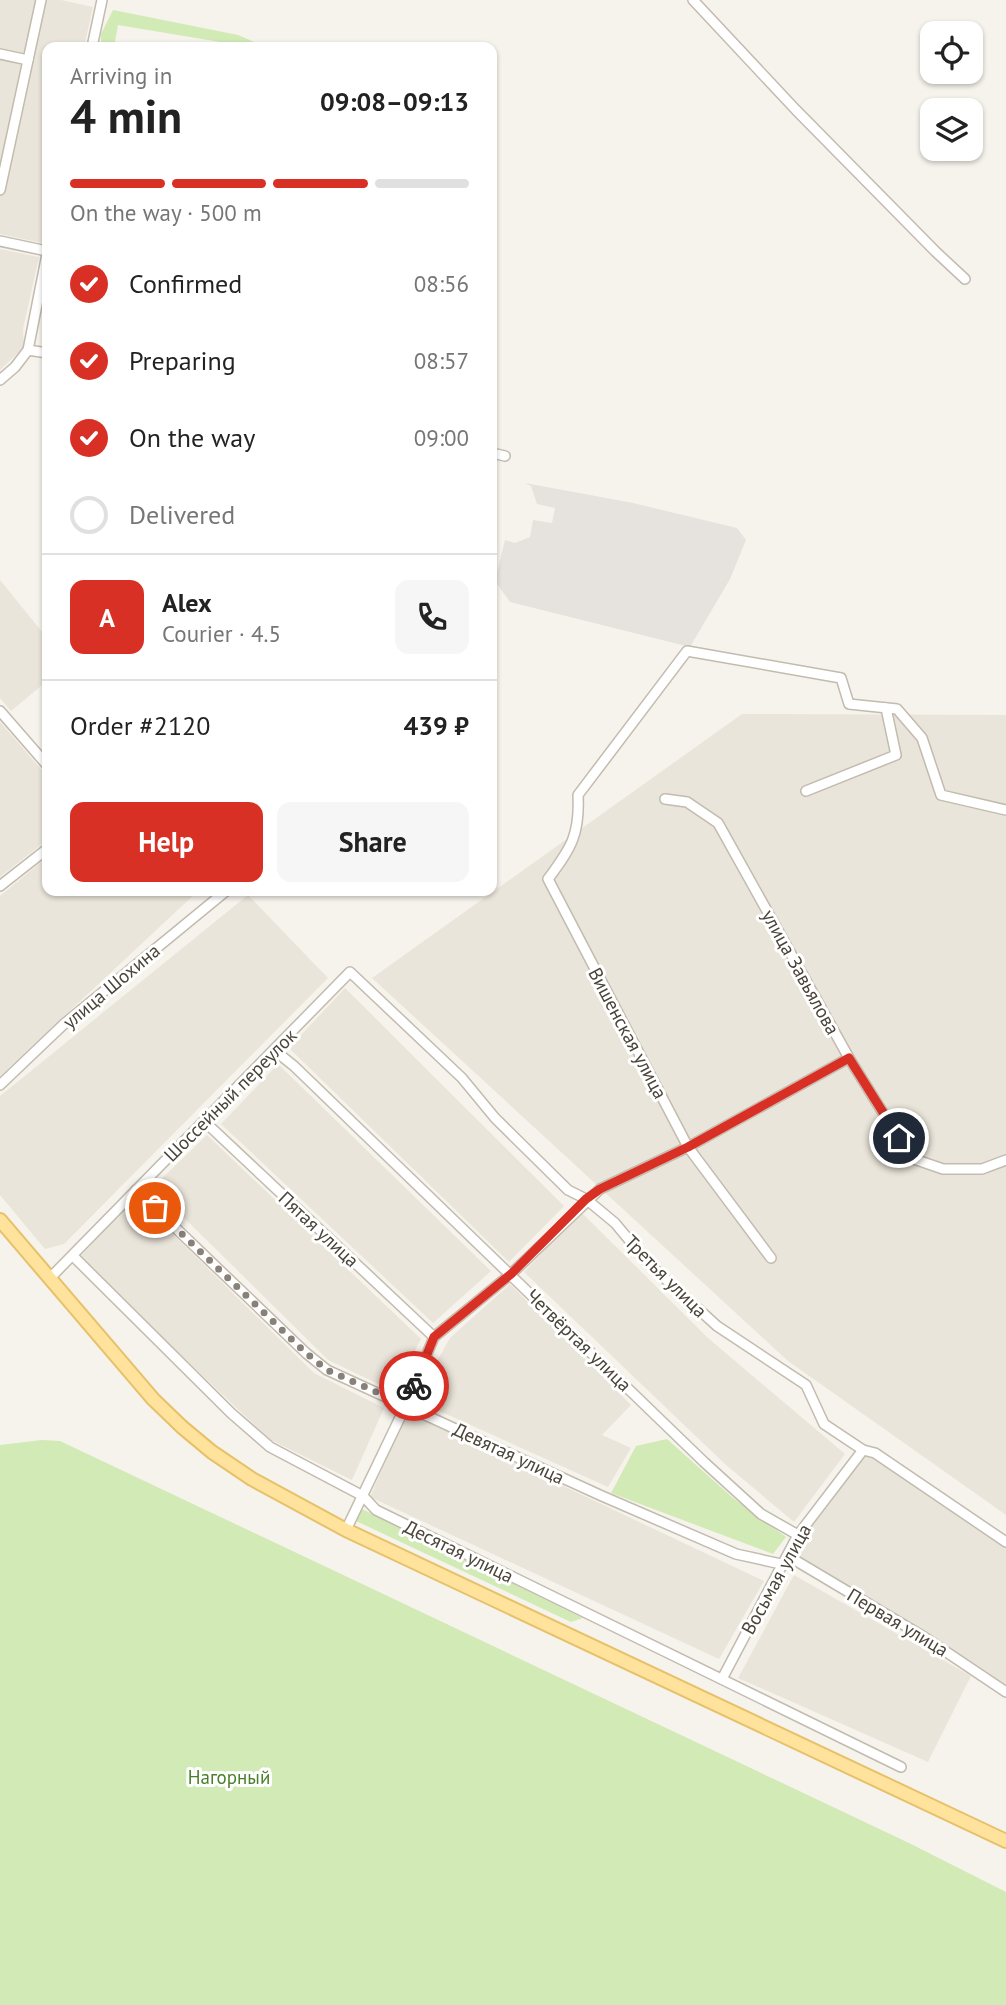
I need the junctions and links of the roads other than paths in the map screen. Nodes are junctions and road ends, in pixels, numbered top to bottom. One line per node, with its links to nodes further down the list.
1 (41, 0): 6 (street)
2 (693, 0): 13 (street)
3 (99, 1): 4 (street)
4 (93, 42)
5 (0, 54): 6 (street)
6 (28, 60): 8 (street)
7 (0, 140): 8 (street)
8 (10, 142): 9 (street)
9 (0, 190)
10 (0, 241): 11 (street)
11 (42, 252)
12 (42, 279): 14 (street)
13 (965, 279)
14 (28, 350): 15 (street); 16 (street)
15 (42, 352)
16 (0, 380)
17 (497, 454): 18 (street)
18 (505, 456)
19 (886, 708): 22 (street); 24 (street); 33 (street, Вишенская улица)
20 (0, 711): 21 (street)
21 (42, 759)
22 (806, 790)
23 (665, 799): 30 (street, улица Завьялова)
24 (1006, 810)
25 (42, 853): 26 (street)
26 (0, 887)
27 (220, 896): 31 (street, улица Шохина)
28 (350, 972): 29 (street, Шоссейный переулок); 36 (street, Третья улица)
29 (274, 1051): 32 (street, Шоссейный переулок); 40 (street, Четвёртая улица)
30 (849, 1058): 33 (street); 34 (street, улица Завьялова)
31 (0, 1085)
32 (204, 1121): 35 (street, Шоссейный переулок); 42 (street, Пятая улица)
33 (688, 1147): 36 (street); 39 (street, Вишенская улица)
34 (1006, 1160)
35 (136, 1190): 38 (street, Шоссейный переулок); 43 (street, Девятая улица)
36 (586, 1199): 40 (street); 44 (street, Третья улица)
37 (0, 1220): 41 (main road)
38 (73, 1256): 41 (street, Шоссейный переулок); 45 (street, Десятая улица)
39 (771, 1258)
40 (511, 1274): 42 (street); 47 (street, Четвёртая улица)
41 (50, 1278): 46 (main road)
42 (434, 1337): 43 (street)
43 (406, 1405): 45 (street); 50 (street, Девятая улица)
44 (863, 1450): 47 (street, Восьмая улица); 48 (street, Третья улица)
45 (363, 1496): 46 (street); 51 (street, Десятая улица)
46 (346, 1530): 54 (main road)
47 (798, 1535): 49 (street, Восьмая улица)
48 (1006, 1542)
49 (788, 1556): 50 (street, Восьмая улица); 52 (street, Первая улица)
50 (781, 1564): 51 (street, Восьмая улица)
51 (722, 1679): 53 (street, Десятая улица)
52 (1006, 1692)
53 (901, 1766)
54 (1006, 1841)

